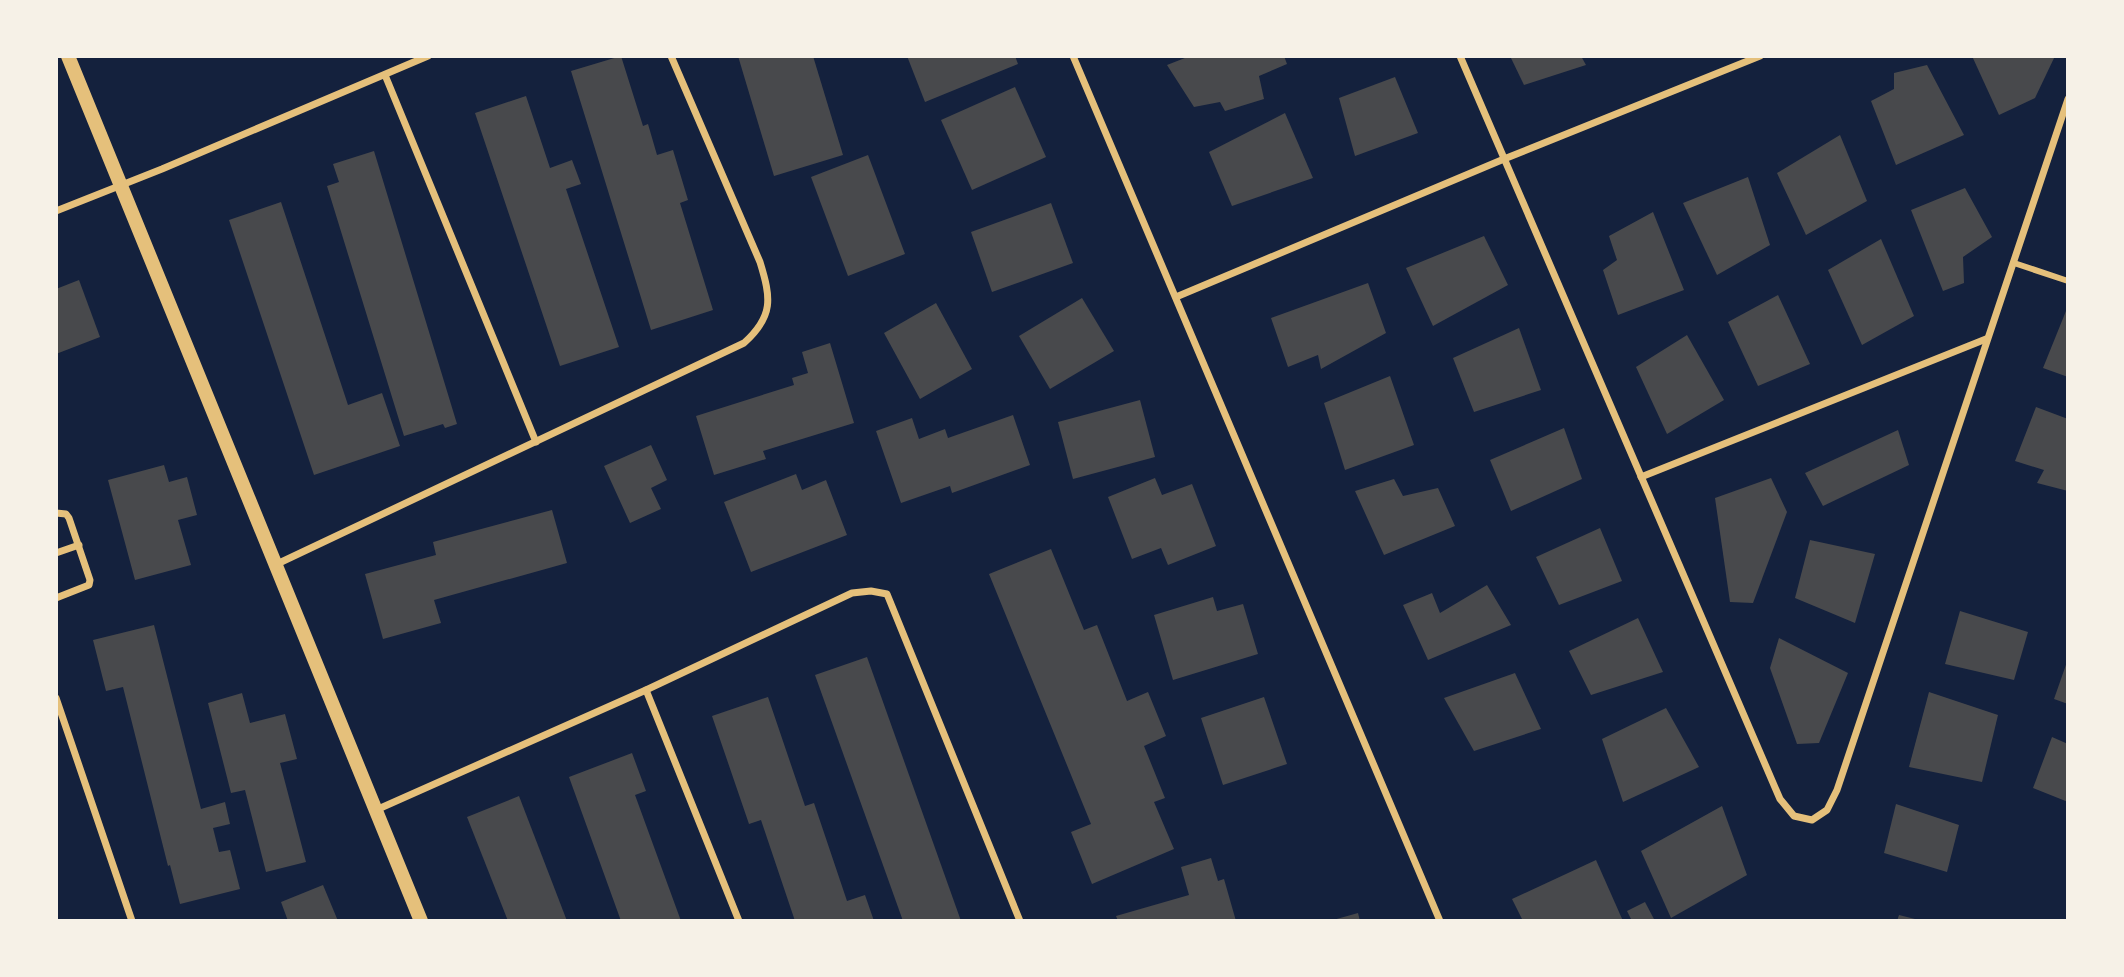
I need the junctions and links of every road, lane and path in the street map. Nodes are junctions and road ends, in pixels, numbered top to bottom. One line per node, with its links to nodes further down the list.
1 (68, 56): 10 (main road)
2 (428, 56): 7 (street)
3 (671, 56): 16 (street)
4 (1073, 56): 14 (street)
5 (1460, 56): 9 (street)
6 (1759, 56): 9 (street)
7 (385, 75): 10 (street); 16 (street)
8 (2068, 99): 12 (street)
9 (1504, 159): 14 (street); 17 (street)
10 (121, 186): 11 (street); 21 (main road)
11 (56, 211)
12 (2014, 263): 13 (street); 15 (street)
13 (2068, 281)
14 (1176, 297): 30 (street)
15 (1986, 339): 17 (street); 17 (street)
16 (536, 442): 21 (street)
17 (1641, 477)
18 (56, 513): 19 (street)
19 (79, 545): 20 (street); 22 (street)
20 (56, 553)
21 (277, 564): 25 (main road)
22 (56, 598)
23 (646, 690): 25 (street); 28 (street); 29 (street)
24 (56, 698): 26 (street)
25 (375, 811): 27 (main road)
26 (132, 921)
27 (421, 921)
28 (739, 921)
29 (1020, 921)
30 (1440, 921)

